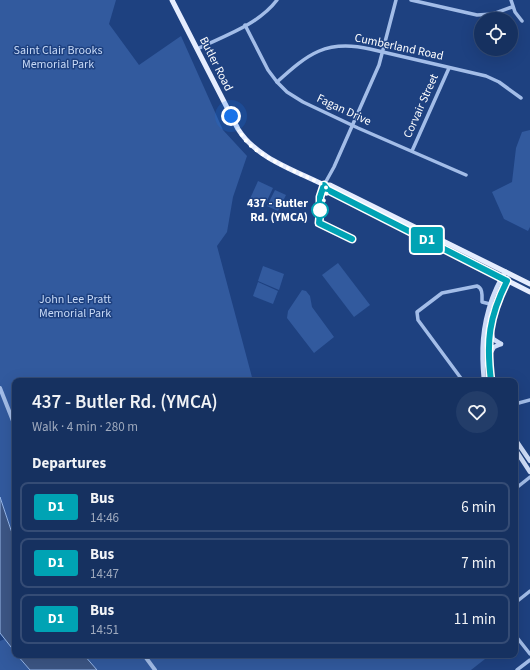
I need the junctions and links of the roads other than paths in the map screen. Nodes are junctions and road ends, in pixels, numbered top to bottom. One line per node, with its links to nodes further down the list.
1 (172, 0): 11 (main road, Butler Road)
2 (277, 0): 10 (street)
3 (396, 0): 12 (street)
4 (411, 0): 7 (street)
5 (434, 0): 7 (street)
6 (510, 0): 8 (street)
7 (433, 6): 8 (street)
8 (512, 7): 9 (street)
9 (522, 21)
10 (245, 25): 11 (street); 14 (street, Fagan Drive)
11 (197, 49): 19 (main road, Butler Road)
12 (383, 52): 13 (street, Cumberland Road); 14 (street, Cumberland Road); 16 (street)
13 (449, 68): 15 (street, Cumberland Road); 17 (street, Corvair Street)
14 (277, 82): 16 (street, Fagan Drive)
15 (521, 98)
16 (353, 124): 17 (street, Fagan Drive); 19 (street)
17 (412, 151): 18 (street, Fagan Drive)
18 (466, 175)
19 (324, 185): 20 (main road, Butler Road); 21 (main road, Butler Road)
20 (506, 272): 21 (main road); 22 (main road); 23 (main road, Butler Road)
21 (501, 278): 22 (main road, Butler Road); 25 (main road)
22 (507, 281): 24 (main road, Butler Road); 26 (main road)
23 (530, 284)
24 (530, 292)
25 (490, 304): 28 (street); 29 (main road)
26 (490, 327): 27 (main road); 27 (main road)
27 (489, 357): 30 (main road)
28 (461, 378)
29 (484, 378)
30 (491, 378)
31 (0, 388): 34 (street)
32 (530, 400): 33 (street)
33 (518, 403)
34 (12, 418)
35 (518, 443): 37 (main road)
36 (518, 454): 38 (main road)
37 (530, 461)
38 (530, 472)
39 (530, 477): 40 (street)
40 (518, 486)
41 (530, 592): 42 (street)
42 (518, 601)
43 (518, 639): 44 (street)
44 (530, 654)
45 (146, 658): 47 (street)
46 (530, 660): 48 (street)
47 (155, 670)
48 (517, 670)

